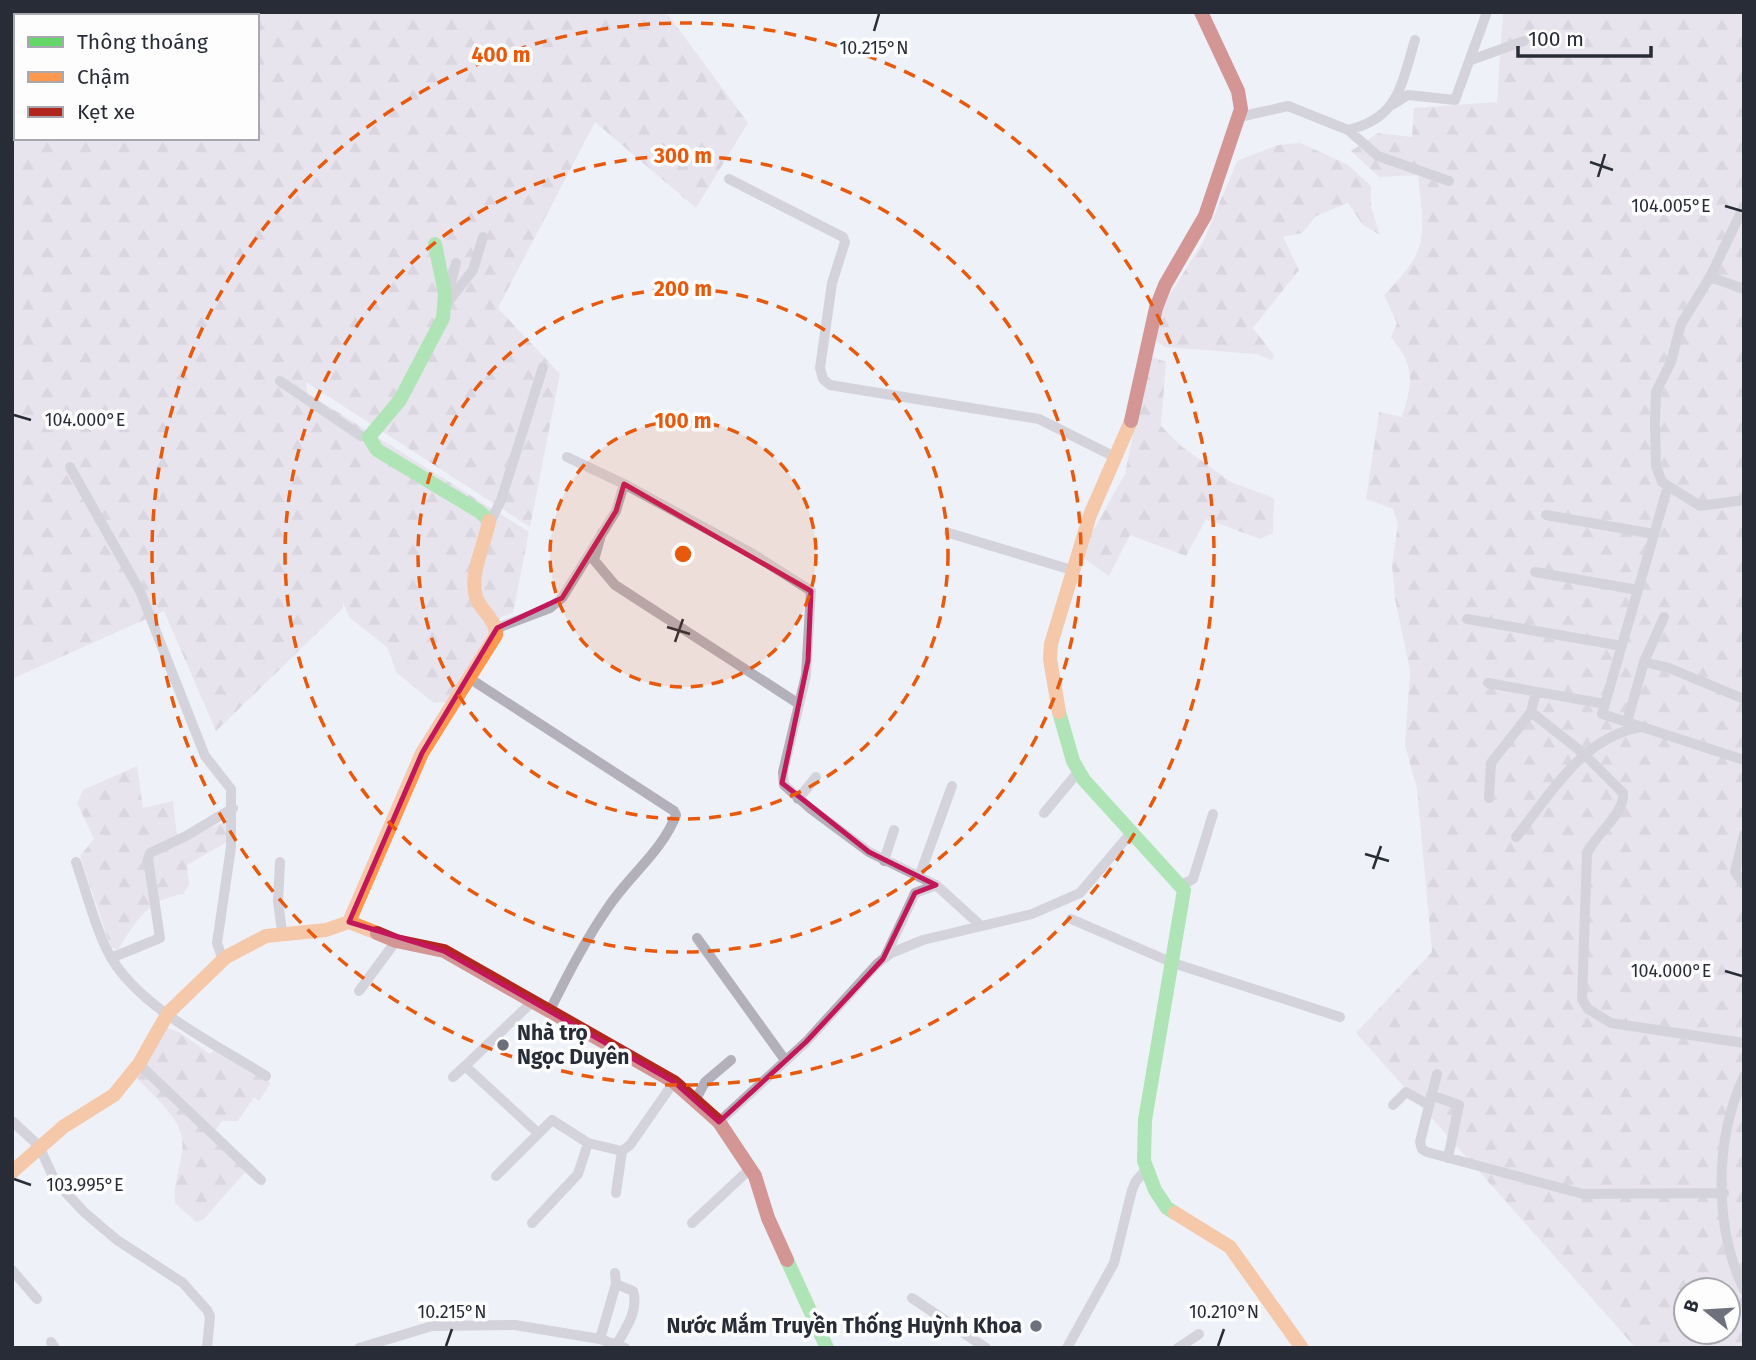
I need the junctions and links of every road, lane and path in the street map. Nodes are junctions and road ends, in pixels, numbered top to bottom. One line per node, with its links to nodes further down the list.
1 (1201, 12): 7 (street)
2 (1487, 12): 5 (street)
3 (1521, 38): 5 (street)
4 (1415, 40): 6 (street)
5 (1471, 60): 6 (street)
6 (1392, 105): 8 (street)
7 (1239, 117): 8 (street); 22 (street)
8 (1348, 130): 10 (street)
9 (729, 179): 22 (street)
10 (1449, 181)
11 (1744, 206): 15 (street)
12 (483, 237): 17 (street)
13 (435, 244): 17 (street)
14 (456, 263): 17 (street)
15 (1710, 278): 16 (street); 25 (street)
16 (1744, 289)
17 (445, 306): 20 (street)
18 (543, 368): 28 (street)
19 (280, 381): 20 (street)
20 (369, 437): 28 (street)
21 (567, 457): 24 (street)
22 (1115, 457): 32 (street)
23 (70, 467): 56 (street)
24 (624, 484): 29 (street); 44 (street)
25 (1668, 486): 26 (street); 31 (street)
26 (1744, 500)
27 (1546, 515): 31 (street)
28 (489, 525): 37 (street)
29 (602, 532): 37 (street); 44 (street)
30 (949, 533): 32 (street)
31 (1654, 534): 34 (street)
32 (1073, 570): 51 (street)
33 (1535, 572): 34 (street)
34 (1638, 590): 38 (street)
35 (1664, 617): 39 (street)
36 (1467, 619): 38 (street)
37 (497, 628): 40 (street)
38 (1622, 646): 45 (street)
39 (1644, 662): 43 (street); 47 (street)
40 (469, 678): 71 (street); 82 (street)
41 (1488, 682): 42 (street)
42 (1536, 691): 45 (street); 46 (street)
43 (1744, 699)
44 (799, 704): 55 (street)
45 (1605, 704): 47 (street)
46 (1531, 712): 49 (street); 54 (street)
47 (1627, 722): 48 (street)
48 (1643, 727): 49 (street); 50 (street)
49 (1583, 754): 62 (street); 85 (street)
50 (1744, 760)
51 (1079, 771): 57 (street); 60 (street)
52 (816, 777): 55 (street)
53 (952, 786): 66 (street)
54 (1489, 798)
55 (798, 799): 63 (street)
56 (233, 808): 76 (street); 78 (street)
57 (1044, 813)
58 (1213, 814): 69 (street)
59 (894, 830): 63 (street)
60 (1129, 834): 69 (street); 72 (street)
61 (1744, 835): 67 (street)
62 (1516, 837)
63 (884, 861): 66 (street)
64 (76, 862): 76 (street)
65 (280, 862): 73 (street)
66 (919, 877): 68 (street)
67 (1744, 884)
68 (936, 885): 72 (street); 77 (street)
69 (1180, 886): 79 (street)
70 (1072, 919): 79 (street)
71 (349, 922): 73 (street); 75 (street)
72 (979, 924): 77 (street)
73 (282, 932): 78 (street)
74 (697, 938): 87 (street)
75 (396, 941): 80 (street); 81 (street)
76 (111, 958): 83 (street)
77 (883, 959): 87 (street)
78 (223, 960): 83 (street)
79 (1173, 963): 84 (street); 108 (street)
80 (359, 991)
81 (532, 1002): 82 (street); 89 (street)
82 (550, 1010): 94 (street)
83 (168, 1013): 88 (street); 91 (street)
84 (1340, 1017)
85 (1744, 1043)
86 (731, 1060): 96 (street)
87 (785, 1060): 101 (street)
88 (139, 1064): 104 (street); 111 (street)
89 (465, 1066): 93 (street); 97 (street)
90 (1437, 1074): 95 (street)
91 (266, 1076)
92 (1744, 1076): 113 (street)
93 (453, 1077)
94 (674, 1083): 96 (street); 105 (street)
95 (1430, 1100): 98 (street); 106 (street); 106 (street)
96 (695, 1101): 101 (street)
97 (506, 1104): 99 (street); 102 (street)
98 (1393, 1105)
99 (497, 1114)
100 (12, 1121): 104 (street)
101 (719, 1122): 107 (street)
102 (538, 1133): 103 (street); 110 (street)
103 (588, 1143): 105 (street); 114 (street)
104 (39, 1146): 109 (street); 123 (street)
105 (622, 1151): 112 (street)
106 (1448, 1158): 113 (street)
107 (751, 1168): 115 (street); 125 (street)
108 (1147, 1169): 127 (street); 129 (street)
109 (12, 1172)
110 (496, 1177)
111 (261, 1180)
112 (616, 1193)
113 (1724, 1193): 117 (street)
114 (532, 1223)
115 (692, 1223)
116 (12, 1270): 119 (street)
117 (1743, 1287)
118 (912, 1297): 126 (street)
119 (37, 1299)
120 (1199, 1334): 128 (street)
121 (600, 1339): 122 (street); 122 (street); 124 (street)
122 (621, 1346)
123 (207, 1348)
124 (359, 1348)
125 (827, 1348)
126 (986, 1348)
127 (1067, 1348)
128 (1178, 1348)
129 (1302, 1348)

